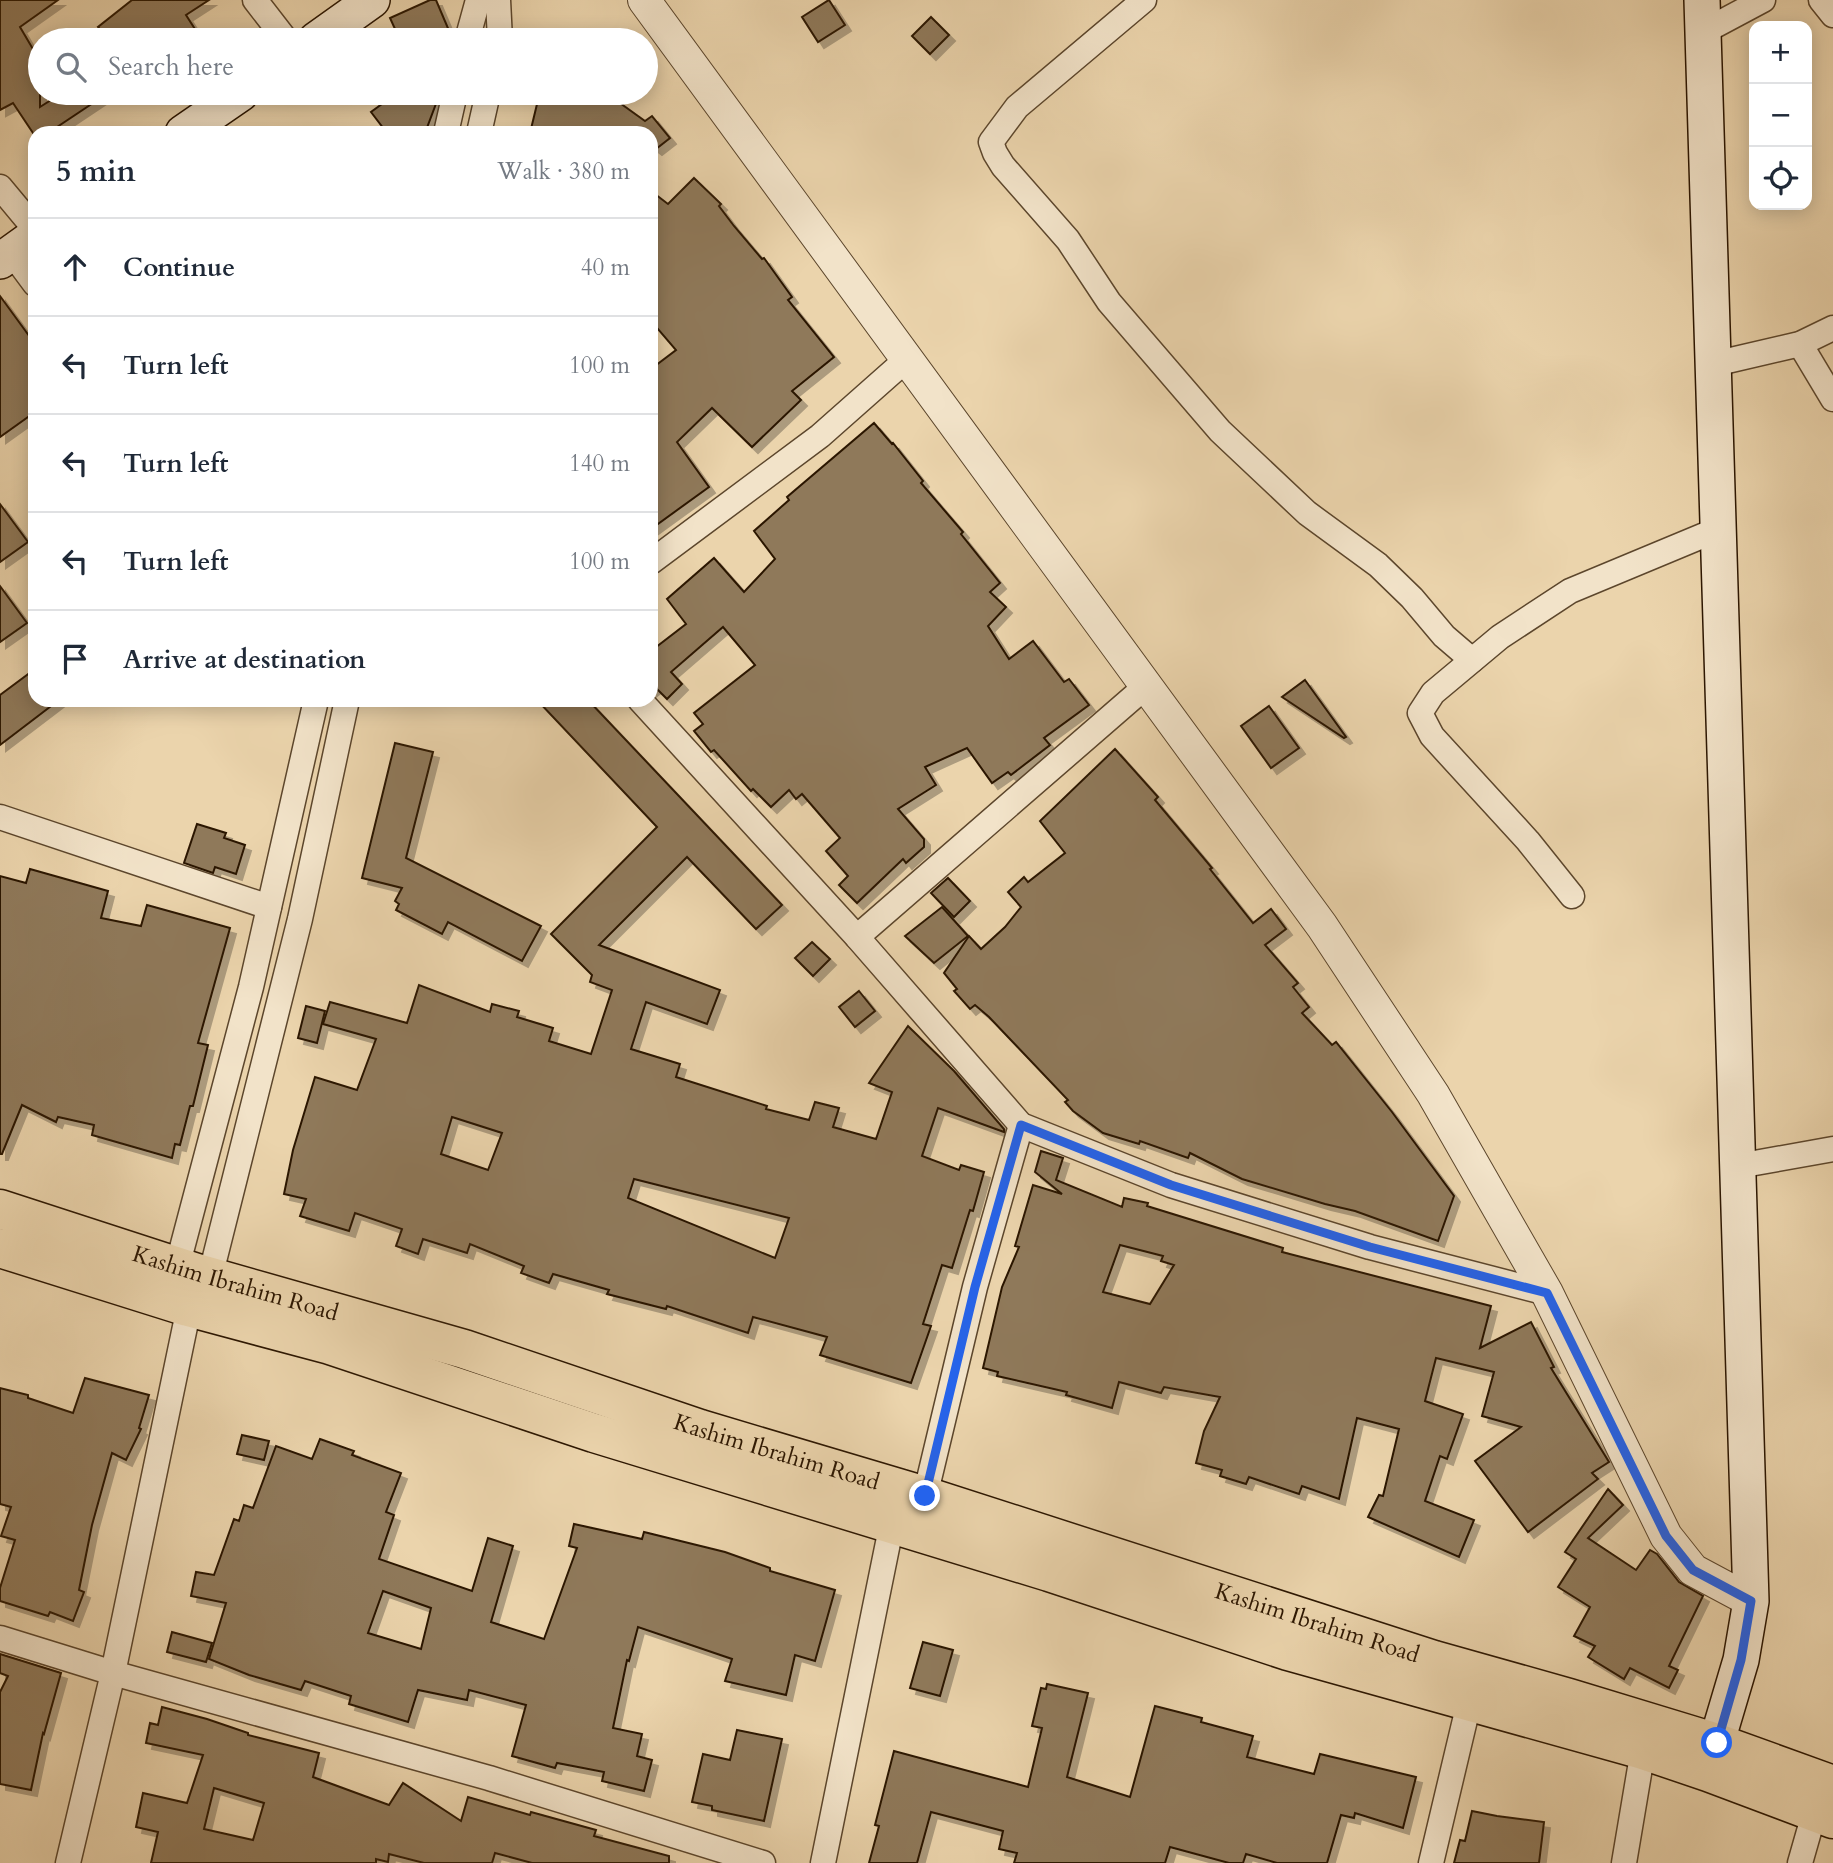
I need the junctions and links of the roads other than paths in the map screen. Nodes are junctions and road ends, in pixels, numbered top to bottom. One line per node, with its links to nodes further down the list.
1 (255, 0): 11 (street)
2 (372, 0): 12 (main road)
3 (478, 0): 13 (street)
4 (498, 0): 14 (street)
5 (644, 0): 26 (street)
6 (1144, 0): 31 (street)
7 (1763, 0): 10 (street)
8 (1821, 0): 9 (street)
9 (1833, 15)
10 (1703, 16): 27 (main road)
11 (277, 28)
12 (333, 28)
13 (470, 28)
14 (499, 28)
15 (224, 105): 18 (main road)
16 (452, 105): 19 (street)
17 (485, 105): 20 (street)
18 (193, 126)
19 (448, 126)
20 (481, 126)
21 (0, 187): 22 (street)
22 (20, 245): 23 (street)
23 (28, 266)
24 (1833, 328): 25 (street)
25 (1800, 344): 27 (street); 28 (street)
26 (907, 359): 30 (street); 32 (street)
27 (1714, 364): 29 (main road)
28 (1833, 399)
29 (1719, 528): 31 (street); 42 (main road)
30 (658, 557)
31 (1472, 660): 37 (street)
32 (1145, 687): 39 (street); 46 (street)
33 (314, 707): 38 (street)
34 (345, 707): 45 (street)
35 (646, 707): 39 (street)
36 (0, 817): 38 (street)
37 (1572, 896)
38 (269, 907): 45 (street)
39 (857, 937): 40 (street)
40 (1021, 1125): 46 (street); 47 (street)
41 (1833, 1149): 42 (street)
42 (1738, 1166): 49 (main road)
43 (0, 1209): 45 (highway, Kashim Ibrahim Road)
44 (0, 1248): 45 (highway, Kashim Ibrahim Road)
45 (193, 1281): 47 (highway, Kashim Ibrahim Road); 48 (highway, Kashim Ibrahim Road); 51 (street)
46 (1547, 1293): 49 (street)
47 (925, 1496): 54 (highway, Kashim Ibrahim Road)
48 (892, 1524): 52 (highway, Kashim Ibrahim Road); 58 (street)
49 (1751, 1601): 54 (main road)
50 (0, 1638): 51 (street)
51 (113, 1673): 56 (street); 57 (street)
52 (1469, 1703): 53 (highway, Kashim Ibrahim Road); 59 (street)
53 (1643, 1751): 54 (highway, Kashim Ibrahim Road); 60 (street)
54 (1712, 1757): 55 (highway, Kashim Ibrahim Road)
55 (1826, 1800): 61 (street)
56 (68, 1863)
57 (763, 1863)
58 (823, 1863)
59 (1431, 1863)
60 (1624, 1863)
61 (1800, 1863)

